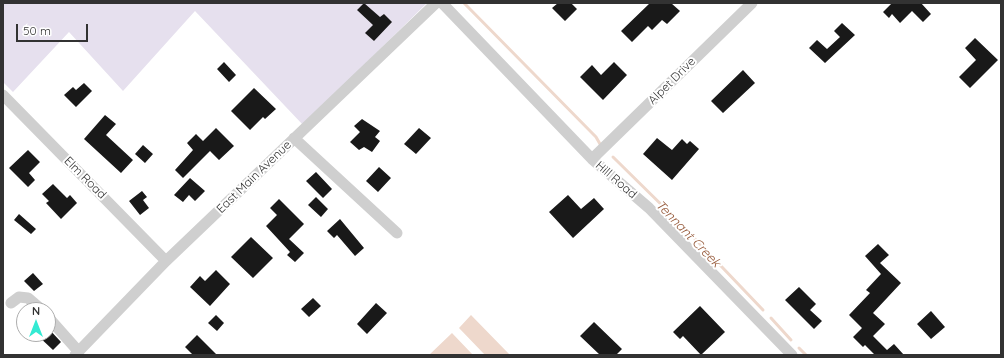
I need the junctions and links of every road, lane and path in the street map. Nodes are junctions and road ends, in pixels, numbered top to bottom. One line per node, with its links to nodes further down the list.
1 (436, 3): 5 (street, East Main Avenue)
2 (442, 3): 6 (street, Hill Road)
3 (752, 3): 6 (street, Alpet Drive)
4 (3, 95): 8 (street, Elm Road)
5 (294, 138): 7 (street); 8 (street, East Main Avenue)
6 (592, 160): 13 (street, Hill Road)
7 (397, 233)
8 (166, 261): 12 (street, East Main Avenue)
9 (33, 302): 10 (street)
10 (11, 303)
11 (56, 327): 12 (street)
12 (77, 353)
13 (792, 355)

